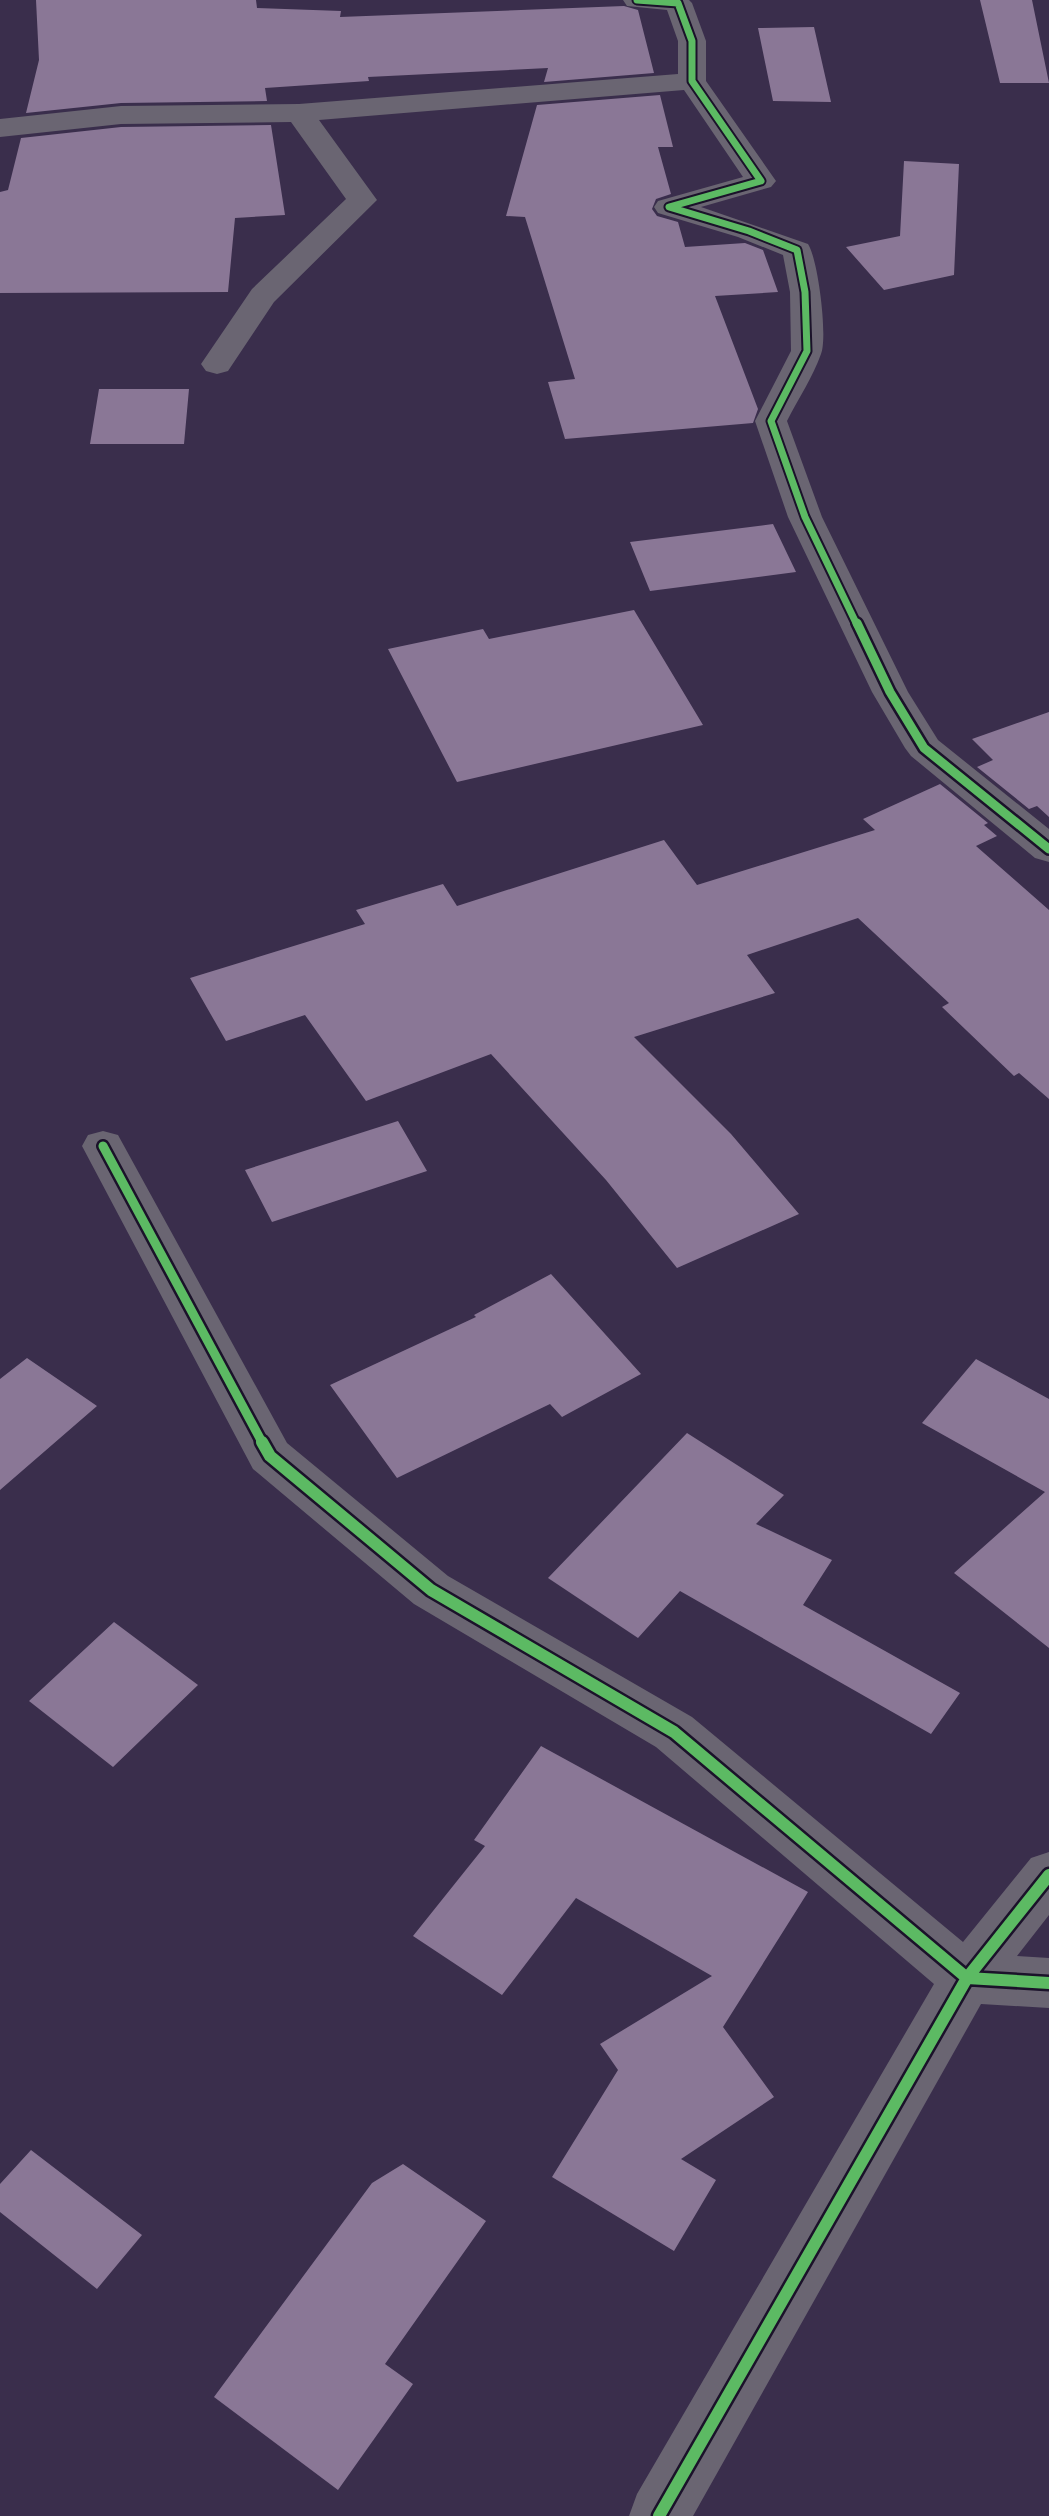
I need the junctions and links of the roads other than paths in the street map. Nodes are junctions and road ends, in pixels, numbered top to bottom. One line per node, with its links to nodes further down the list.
1 (637, 0): 2 (street)
2 (692, 81): 3 (street); 6 (street)
3 (299, 113): 4 (street); 5 (street)
4 (0, 128)
5 (217, 364)
6 (1049, 849)
7 (103, 1146): 9 (street)
8 (1049, 1875): 9 (street)
9 (967, 1978): 10 (street); 11 (street)
10 (1049, 1983)
11 (659, 2516)

